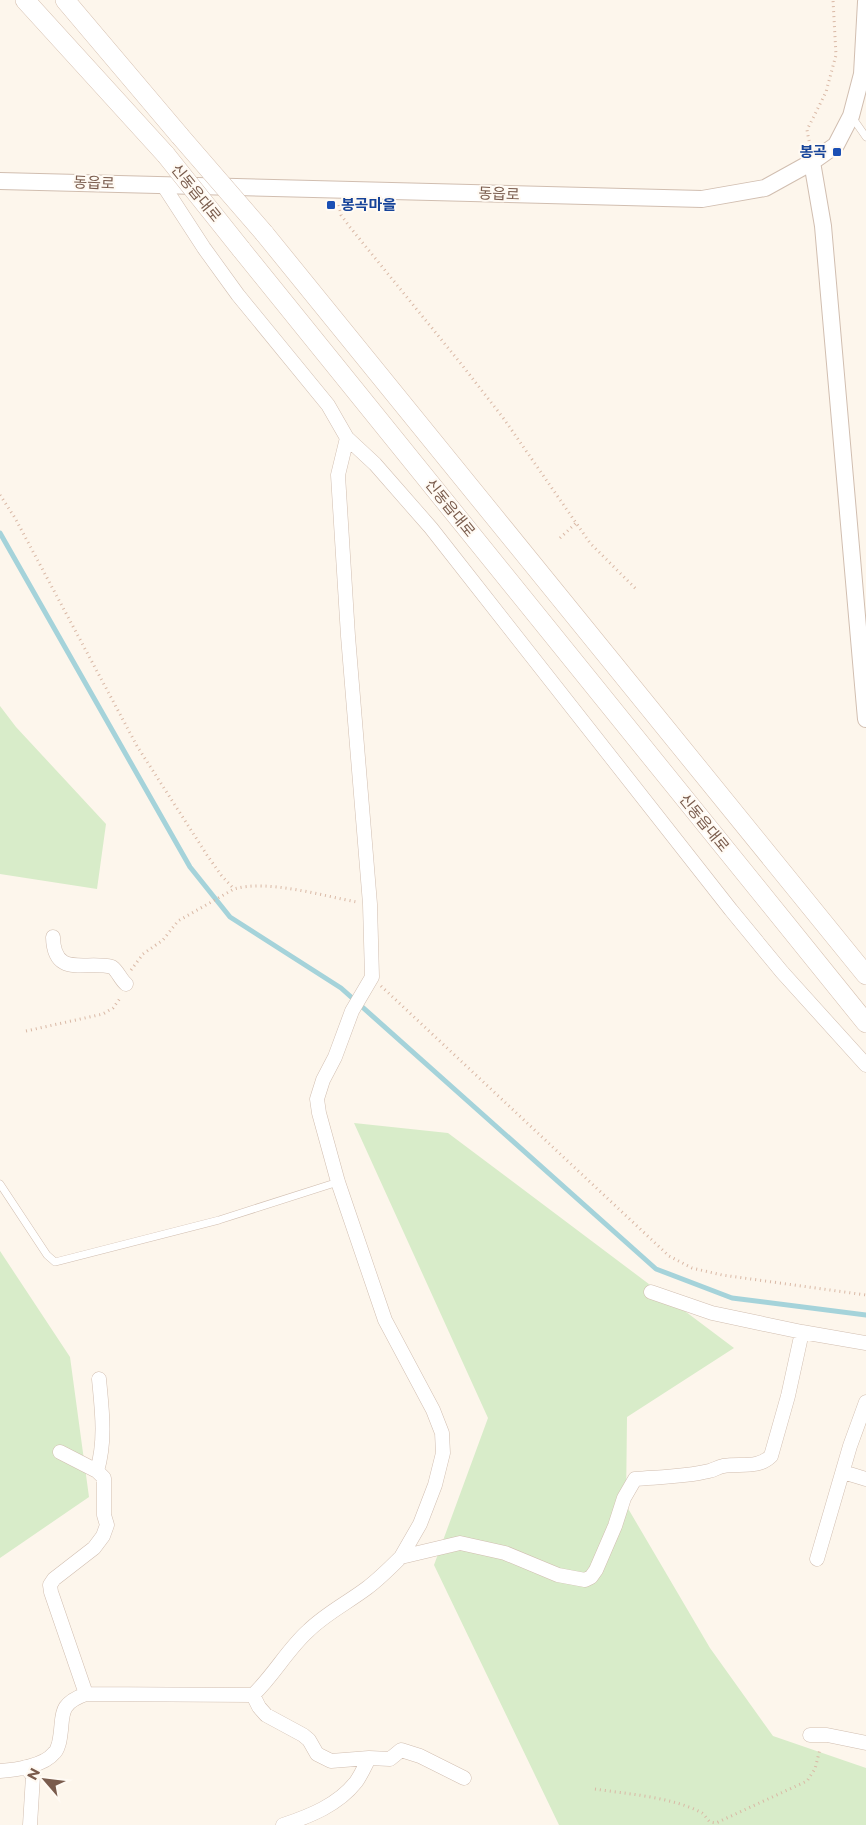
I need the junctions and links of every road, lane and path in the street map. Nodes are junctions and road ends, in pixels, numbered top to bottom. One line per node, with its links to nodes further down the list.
1 (25, 0): 24 (main road, 신동읍대로, bridge)
2 (65, 0): 21 (main road, 신동읍대로, bridge)
3 (833, 0): 7 (path)
4 (866, 2): 5 (street, 동읍로)
5 (851, 116): 6 (lane); 7 (street, 동읍로)
6 (866, 137)
7 (812, 162): 10 (street, 동읍로); 16 (street)
8 (0, 181): 9 (street, 동읍로)
9 (164, 185): 10 (street, 동읍로); 11 (street)
10 (339, 189): 13 (path)
11 (347, 438): 18 (street); 25 (street)
12 (0, 496): 17 (path)
13 (576, 523): 14 (path); 15 (path)
14 (560, 538)
15 (637, 590)
16 (866, 718)
17 (234, 888): 18 (path); 19 (path)
18 (370, 904): 22 (street)
19 (207, 905)
20 (53, 937): 23 (street)
21 (866, 975)
22 (369, 981): 26 (street); 29 (path)
23 (126, 984)
24 (866, 1023)
25 (866, 1066)
26 (338, 1182): 27 (lane); 38 (street)
27 (0, 1184)
28 (651, 1292): 30 (street)
29 (866, 1295)
30 (802, 1332): 31 (street); 38 (street)
31 (866, 1343)
32 (99, 1379): 35 (street)
33 (866, 1402): 36 (street)
34 (60, 1452): 35 (street)
35 (97, 1471): 40 (street)
36 (843, 1472): 37 (street); 39 (street)
37 (866, 1479)
38 (400, 1557): 41 (street)
39 (817, 1559)
40 (86, 1694): 41 (street); 46 (street)
41 (253, 1695): 45 (street)
42 (810, 1735): 43 (street)
43 (827, 1735): 44 (street); 49 (path)
44 (866, 1743)
45 (369, 1758): 48 (street); 51 (street)
46 (26, 1767): 47 (street); 50 (street)
47 (0, 1771)
48 (464, 1778)
49 (595, 1789)
50 (30, 1825)
51 (283, 1825)

